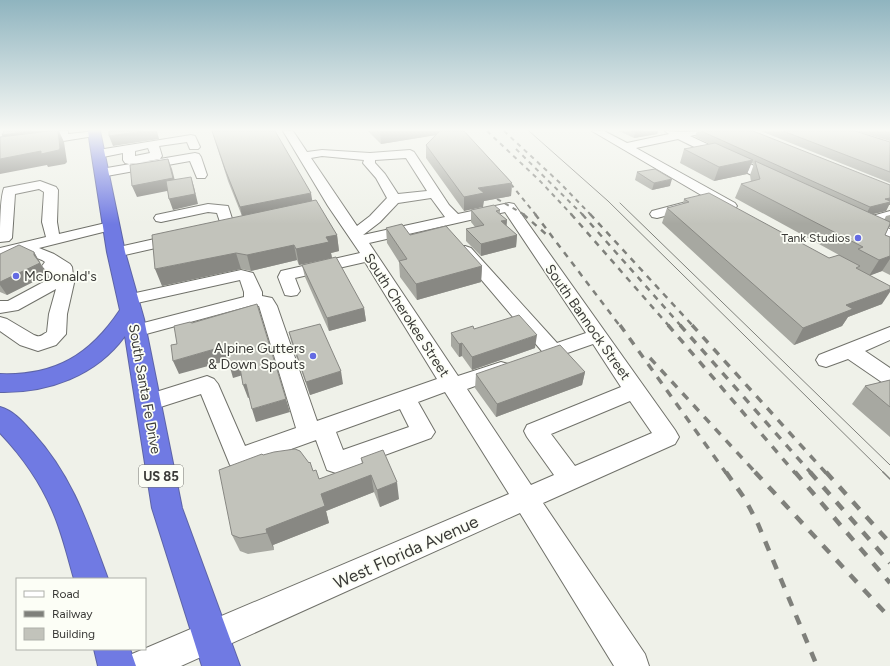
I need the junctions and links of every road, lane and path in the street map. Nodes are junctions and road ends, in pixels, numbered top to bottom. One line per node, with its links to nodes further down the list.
1 (99, 162): 9 (highway, South Santa Fe Drive / US 85)
2 (165, 162): 9 (street)
3 (197, 162): 10 (street)
4 (307, 162): 30 (street, South Cherokee Street)
5 (369, 162): 13 (street)
6 (415, 162): 12 (street)
7 (652, 162): 14 (street)
8 (737, 162): 11 (street)
9 (101, 173): 22 (highway, South Santa Fe Drive / US 85)
10 (201, 175)
11 (785, 185)
12 (435, 194): 13 (street); 24 (street)
13 (394, 199): 30 (street)
14 (717, 199): 15 (street); 16 (street)
15 (657, 214)
16 (745, 214)
17 (848, 215): 26 (street)
18 (890, 215): 20 (street)
19 (161, 218): 23 (street)
20 (870, 221)
21 (244, 225): 23 (street)
22 (110, 226): 28 (street); 32 (highway, South Santa Fe Drive / US 85)
23 (228, 228): 25 (street)
24 (451, 229): 30 (street); 40 (street, South Bannock Street); 42 (street)
25 (213, 232)
26 (890, 235)
27 (190, 236): 32 (street)
28 (53, 237): 29 (street); 29 (street); 31 (street)
29 (2, 238)
30 (361, 244): 34 (street); 46 (street, South Cherokee Street)
31 (27, 249): 33 (street); 36 (street); 38 (street)
32 (116, 252): 37 (highway, South Santa Fe Drive / US 85)
33 (0, 253)
34 (291, 291)
35 (253, 300): 37 (street); 37 (street); 51 (street)
36 (6, 307)
37 (131, 314): 45 (highway); 49 (highway, South Santa Fe Drive / US 85)
38 (0, 323)
39 (890, 333): 41 (street)
40 (598, 336): 42 (street); 47 (street, South Bannock Street)
41 (849, 350): 43 (street); 44 (street)
42 (553, 351): 46 (street)
43 (826, 360)
44 (890, 378)
45 (0, 383)
46 (451, 384): 48 (street); 54 (street, South Cherokee Street)
47 (635, 390): 52 (street, South Bannock Street); 53 (street)
48 (405, 398): 51 (street); 51 (street)
49 (148, 403): 51 (street); 57 (highway, South Santa Fe Drive / US 85)
50 (0, 417): 55 (highway)
51 (316, 430)
52 (667, 437): 53 (street, West Florida Avenue)
53 (571, 480): 54 (street, West Florida Avenue)
54 (525, 500): 57 (street, West Florida Avenue); 60 (street, South Cherokee Street)
55 (91, 578)
56 (112, 650): 58 (highway)
57 (216, 652): 59 (street, West Florida Avenue)
58 (117, 666)
59 (144, 666)
60 (633, 666)

